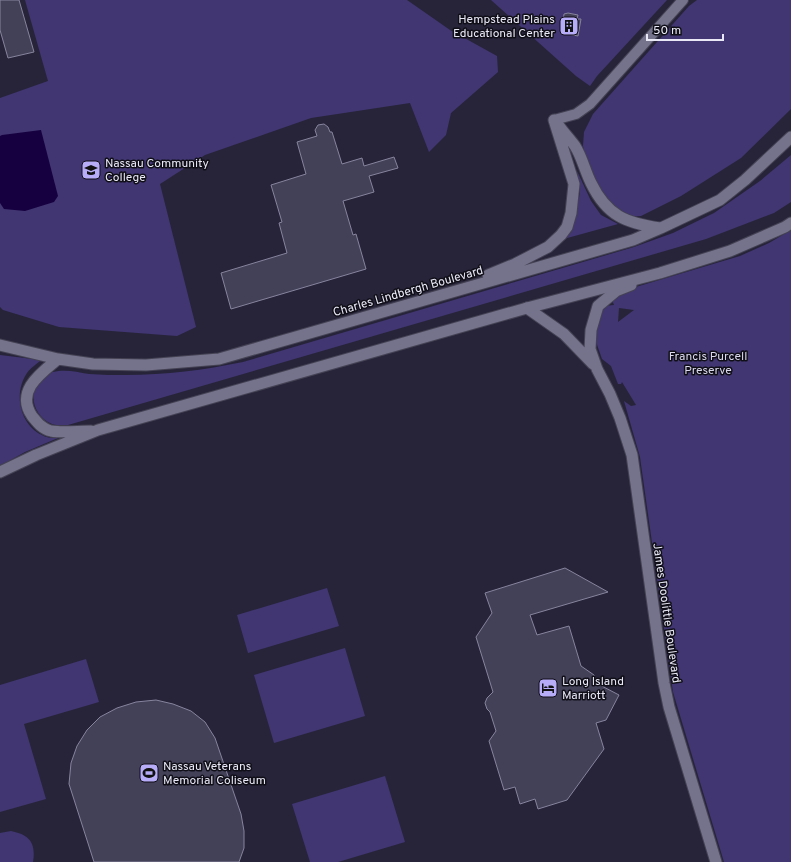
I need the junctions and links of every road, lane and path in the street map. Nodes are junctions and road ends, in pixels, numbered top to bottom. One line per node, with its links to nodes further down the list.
1 (683, 0): 2 (street)
2 (554, 120): 5 (main road); 7 (main road)
3 (791, 137): 5 (main road, Charles Lindbergh Boulevard)
4 (791, 223): 6 (main road)
5 (661, 228): 7 (main road, Charles Lindbergh Boulevard)
6 (660, 273): 8 (main road); 11 (main road, James Doolittle Boulevard)
7 (459, 290): 10 (main road, Charles Lindbergh Boulevard)
8 (527, 308): 11 (main road, James Doolittle Boulevard); 12 (main road)
9 (0, 345): 10 (main road, Charles Lindbergh Boulevard)
10 (58, 359): 12 (main road)
11 (598, 369): 14 (main road, James Doolittle Boulevard)
12 (98, 430): 13 (main road)
13 (0, 472)
14 (716, 862)

